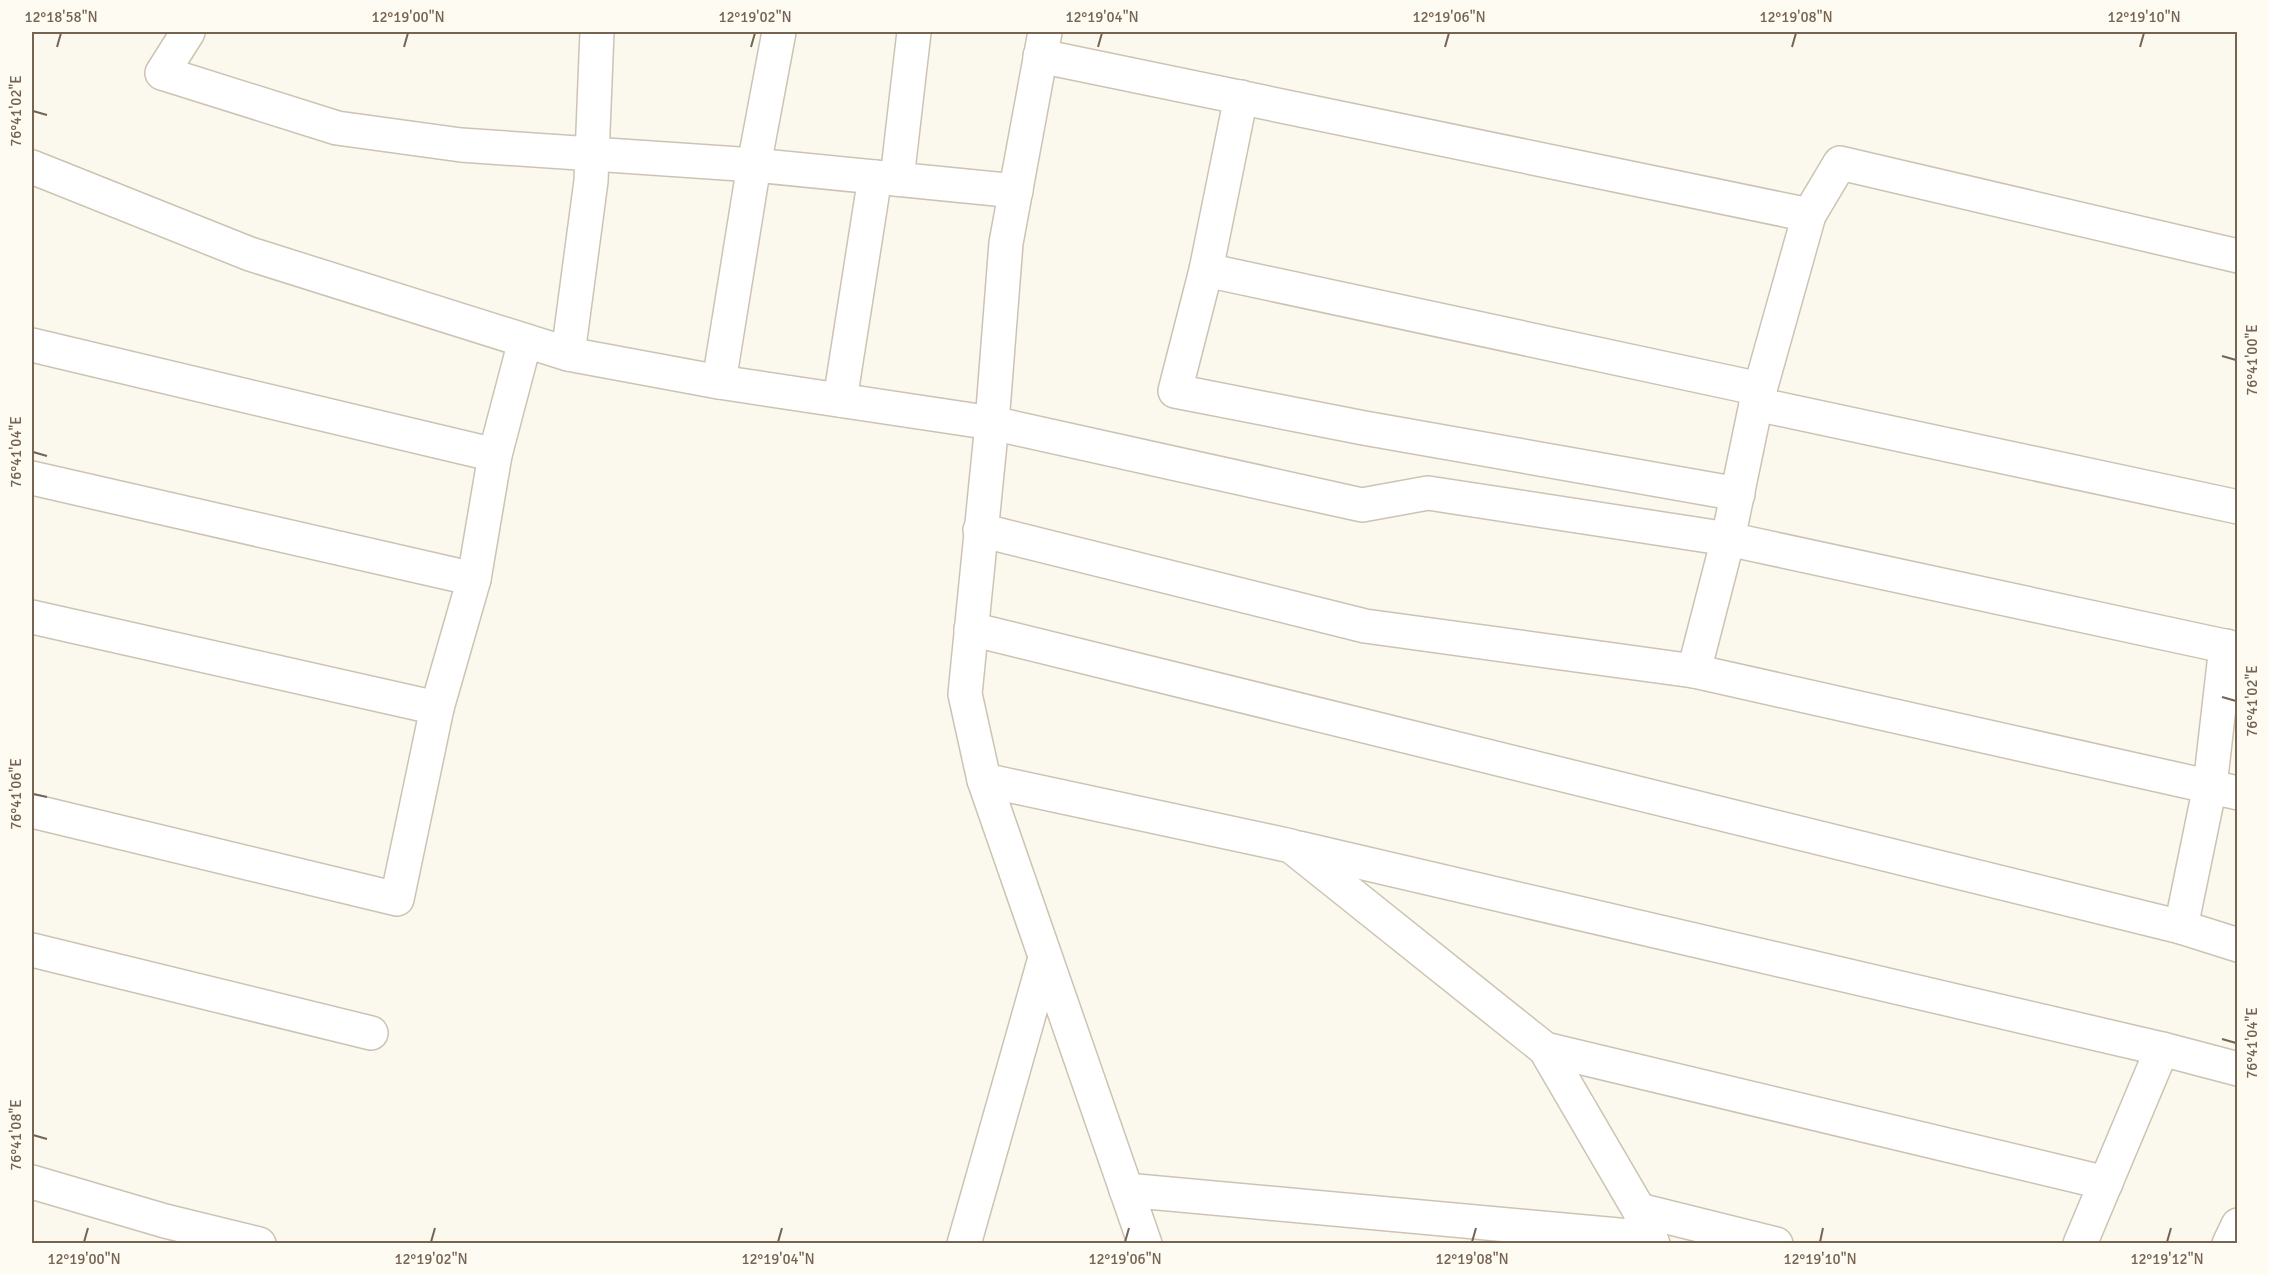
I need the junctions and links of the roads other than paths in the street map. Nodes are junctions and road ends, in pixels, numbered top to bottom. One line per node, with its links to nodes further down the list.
1 (188, 32): 7 (street)
2 (597, 32): 7 (street)
3 (779, 32): 8 (street)
4 (915, 32): 10 (street)
5 (1043, 44): 6 (street); 11 (street)
6 (1241, 97): 12 (street); 14 (street)
7 (592, 153): 8 (street); 17 (street)
8 (754, 165): 10 (street); 18 (street)
9 (32, 167): 15 (street)
10 (886, 178): 11 (street); 20 (street)
11 (1016, 191): 21 (street)
12 (1809, 215): 13 (street); 19 (street)
13 (2238, 256)
14 (1206, 270): 19 (street); 24 (street)
15 (525, 341): 17 (street); 22 (street)
16 (32, 345): 22 (street)
17 (568, 354): 18 (street)
18 (720, 382): 20 (street)
19 (1758, 397): 24 (street); 25 (street)
20 (840, 400): 21 (street)
21 (992, 423): 26 (street); 27 (street)
22 (495, 455): 28 (street)
23 (32, 477): 28 (street)
24 (1738, 494): 27 (street)
25 (2238, 507)
26 (980, 530): 30 (street); 32 (street)
27 (1728, 539): 31 (street); 32 (street)
28 (474, 579): 33 (street)
29 (32, 617): 33 (street)
30 (970, 629): 34 (street); 38 (street)
31 (2232, 647): 35 (street)
32 (1694, 671): 35 (street)
33 (436, 708): 36 (street)
34 (984, 780): 37 (street); 41 (street)
35 (2224, 790): 38 (street)
36 (32, 810)
37 (1290, 846): 43 (street); 44 (street)
38 (2181, 927): 39 (street)
39 (2238, 945)
40 (32, 950): 42 (street)
41 (1045, 958): 48 (street); 52 (street)
42 (371, 1034)
43 (1545, 1049): 47 (street); 50 (street)
44 (2162, 1049): 45 (street); 47 (street)
45 (2238, 1069)
46 (32, 1182): 51 (street)
47 (2106, 1183): 55 (street)
48 (1126, 1190): 50 (street); 53 (street)
49 (2238, 1225): 56 (street)
50 (1648, 1231): 54 (street)
51 (259, 1244)
52 (964, 1244)
53 (1145, 1244)
54 (1776, 1244)
55 (2080, 1244)
56 (2229, 1244)

